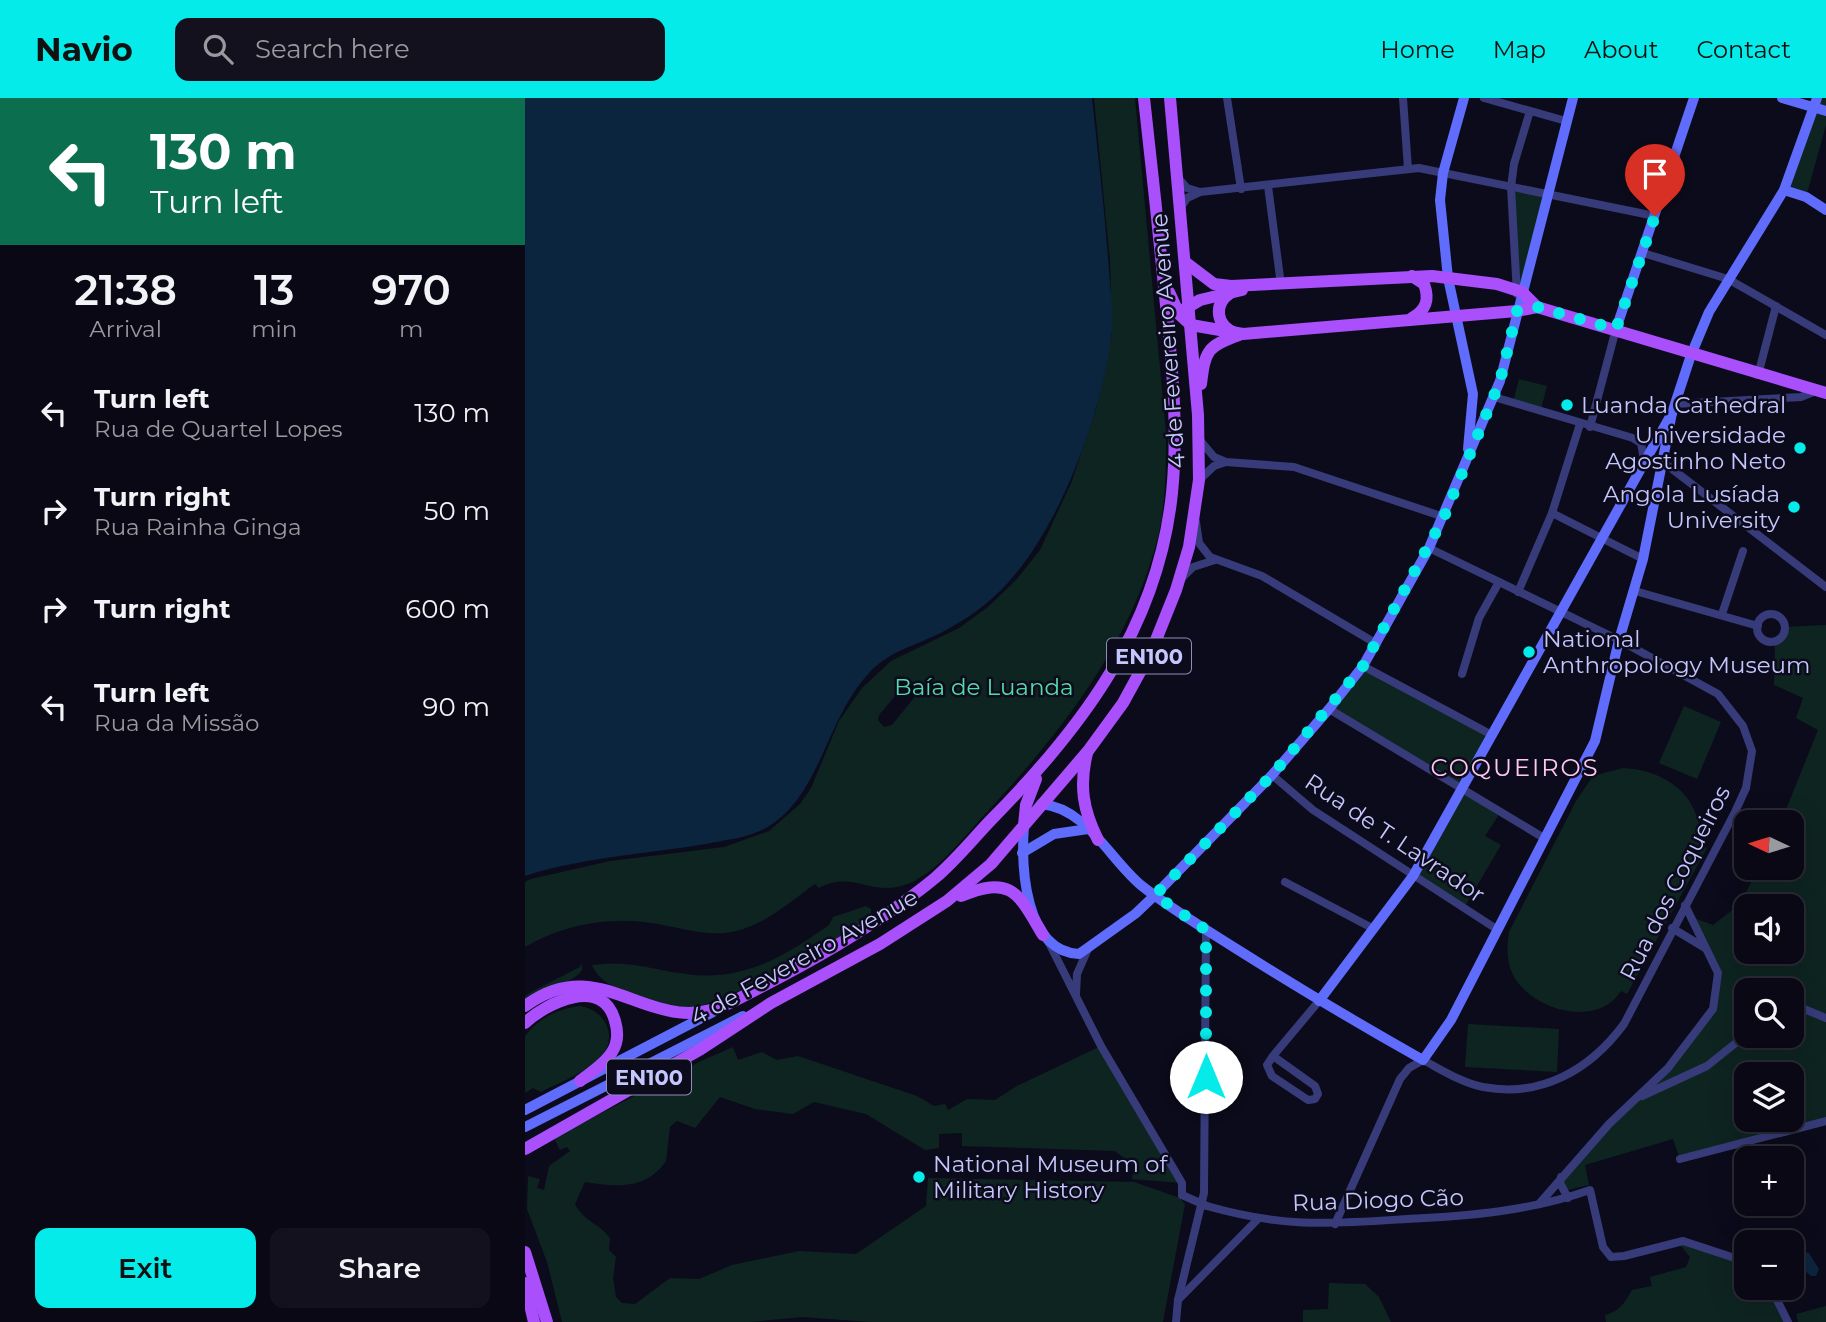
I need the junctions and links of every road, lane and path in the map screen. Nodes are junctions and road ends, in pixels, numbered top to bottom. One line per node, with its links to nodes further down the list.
1 (1143, 98): 28 (main road, 4 de Fevereiro Avenue / EN100)
2 (1170, 98): 16 (main road, 4 de Fevereiro Avenue / EN100)
3 (1227, 98): 19 (street)
4 (1403, 98): 14 (street)
5 (1464, 98): 15 (street)
6 (1484, 98): 11 (street)
7 (1573, 98): 13 (street)
8 (1694, 98): 25 (street)
9 (1782, 98): 10 (street)
10 (1816, 103): 12 (street); 20 (street)
11 (1530, 111): 13 (street); 18 (street)
12 (1826, 111)
13 (1566, 121): 22 (street)
14 (1408, 169): 15 (street); 17 (street)
15 (1443, 173): 18 (street); 30 (street)
16 (1178, 178): 21 (street); 23 (main road, 4 de Fevereiro Avenue / EN100)
17 (1268, 186): 19 (street); 32 (street)
18 (1511, 187): 22 (street); 35 (street)
19 (1241, 189): 21 (street)
20 (1784, 190): 24 (street); 31 (street)
21 (1200, 192): 23 (street)
22 (1546, 194): 25 (street); 35 (street)
23 (1181, 210): 27 (main road, 4 de Fevereiro Avenue / EN100)
24 (1826, 210)
25 (1655, 216): 26 (street)
26 (1643, 253): 31 (street); 41 (street)
27 (1185, 262): 33 (main road); 37 (main road, 4 de Fevereiro Avenue / EN100)
28 (1163, 276): 37 (main road); 45 (main road, 4 de Fevereiro Avenue / EN100)
29 (1412, 276): 30 (main road); 32 (main road); 39 (main road)
30 (1448, 278): 35 (main road); 38 (street)
31 (1728, 279): 36 (street); 44 (street)
32 (1281, 285): 33 (main road)
33 (1252, 287): 34 (main road)
34 (1230, 293): 37 (main road); 42 (main road)
35 (1519, 298): 38 (main road); 41 (main road); 49 (street)
36 (1776, 306): 43 (street); 46 (street)
37 (1184, 310): 40 (main road, 4 de Fevereiro Avenue / EN100); 45 (main road)
38 (1457, 315): 39 (main road); 48 (street)
39 (1411, 319): 42 (main road)
40 (1191, 325): 42 (main road); 51 (main road, 4 de Fevereiro Avenue / EN100)
41 (1616, 329): 44 (main road); 53 (street)
42 (1239, 333): 51 (main road)
43 (1826, 335)
44 (1691, 355): 46 (main road); 50 (street)
45 (1172, 369): 83 (main road, 4 de Fevereiro Avenue / EN100)
46 (1758, 374): 47 (main road)
47 (1823, 390): 50 (street)
48 (1473, 394): 49 (street); 56 (street)
49 (1494, 397): 52 (street); 56 (street)
50 (1674, 409): 57 (street); 58 (street)
51 (1198, 415): 54 (main road, 4 de Fevereiro Avenue / EN100)
52 (1580, 424): 53 (street); 61 (street)
53 (1590, 427): 58 (street)
54 (1199, 439): 55 (street); 59 (main road, 4 de Fevereiro Avenue / EN100)
55 (1226, 462): 59 (street); 62 (street)
56 (1467, 462): 62 (street)
57 (1663, 462): 58 (street); 66 (street); 70 (street)
58 (1644, 464): 63 (street)
59 (1199, 480): 60 (main road, 4 de Fevereiro Avenue / EN100)
60 (1195, 513): 67 (street); 68 (main road, 4 de Fevereiro Avenue / EN100)
61 (1552, 513): 63 (street); 72 (street)
62 (1444, 517): 64 (street)
63 (1602, 538): 66 (street); 73 (street)
64 (1429, 548): 69 (street, Rua dos Coqueiros); 77 (street)
65 (1743, 551): 74 (street)
66 (1643, 559): 71 (street)
67 (1215, 560): 68 (street); 77 (street)
68 (1179, 581): 82 (main road, 4 de Fevereiro Avenue / EN100)
69 (1499, 582): 72 (street, Rua dos Coqueiros); 79 (street)
70 (1826, 587)
71 (1635, 591): 74 (street); 76 (street)
72 (1518, 592): 73 (street, Rua dos Coqueiros)
73 (1561, 612): 76 (street, Rua dos Coqueiros); 81 (street)
74 (1722, 614): 75 (street)
75 (1758, 626)
76 (1619, 640): 91 (street); 99 (street, Rua dos Coqueiros)
77 (1377, 644): 78 (street)
78 (1363, 666): 80 (street); 81 (street)
79 (1462, 674)
80 (1329, 709): 84 (street); 85 (street)
81 (1492, 735): 85 (street)
82 (1088, 751): 86 (main road, 4 de Fevereiro Avenue / EN100); 92 (main road)
83 (1039, 772): 87 (main road); 88 (main road, 4 de Fevereiro Avenue / EN100)
84 (1272, 775): 94 (street, Rua de T. Lavrador); 97 (street)
85 (1461, 790): 91 (street); 94 (street)
86 (1041, 804): 87 (main road); 89 (main road, 4 de Fevereiro Avenue / EN100); 90 (street)
87 (1026, 805): 88 (main road); 89 (main road)
88 (993, 819): 110 (main road, 4 de Fevereiro Avenue / EN100)
89 (1024, 826): 93 (street); 98 (main road, 4 de Fevereiro Avenue / EN100)
90 (1088, 829): 92 (street); 93 (street)
91 (1544, 838): 104 (street)
92 (1098, 840): 96 (street)
93 (1022, 853): 105 (street)
94 (1413, 876): 102 (street); 104 (street, Rua de T. Lavrador)
95 (1285, 882): 102 (street)
96 (1139, 883): 97 (street); 100 (street)
97 (1155, 895): 100 (street); 103 (street)
98 (947, 901): 105 (main road); 109 (main road, 4 de Fevereiro Avenue / EN100)
99 (1685, 905): 101 (street, Rua dos Coqueiros); 106 (street)
100 (1139, 910): 107 (street)
101 (1672, 928): 106 (street); 118 (street, Rua dos Coqueiros)
102 (1374, 929): 108 (street)
103 (1206, 930): 108 (street); 134 (street)
104 (1498, 930): 118 (street)
105 (1045, 937): 107 (street); 111 (street)
106 (1705, 948): 120 (street)
107 (1088, 949): 111 (street)
108 (1319, 1001): 117 (street); 118 (street)
109 (771, 1003): 123 (street, 4 de Fevereiro Avenue); 124 (main road, EN100)
110 (728, 1004): 112 (main road, EN100); 119 (street, 4 de Fevereiro Avenue)
111 (1078, 1004): 129 (street, Rua Diogo Cão, bridge)
112 (525, 1006)
113 (1804, 1008): 114 (street)
114 (1826, 1018)
115 (525, 1023): 119 (main road)
116 (1734, 1044): 120 (street)
117 (1273, 1056): 117 (street)
118 (1423, 1060): 130 (street)
119 (580, 1082): 121 (street, 4 de Fevereiro Avenue)
120 (1641, 1097): 126 (street)
121 (525, 1110)
122 (1826, 1121): 125 (street)
123 (528, 1126)
124 (525, 1149)
125 (1680, 1159)
126 (1561, 1177): 127 (street); 128 (street)
127 (1567, 1198): 128 (street, Rua Diogo Cão); 132 (street, Rua Diogo Cão)
128 (1537, 1207): 130 (street, Rua Diogo Cão)
129 (1257, 1220): 130 (street, Rua Diogo Cão); 134 (street)
130 (1335, 1224)
131 (525, 1252): 137 (main road)
132 (1734, 1258)
133 (525, 1283): 136 (main road)
134 (1178, 1300): 138 (street)
135 (1777, 1300): 139 (street)
136 (534, 1322)
137 (547, 1322)
138 (1176, 1322)
139 (1788, 1322)

